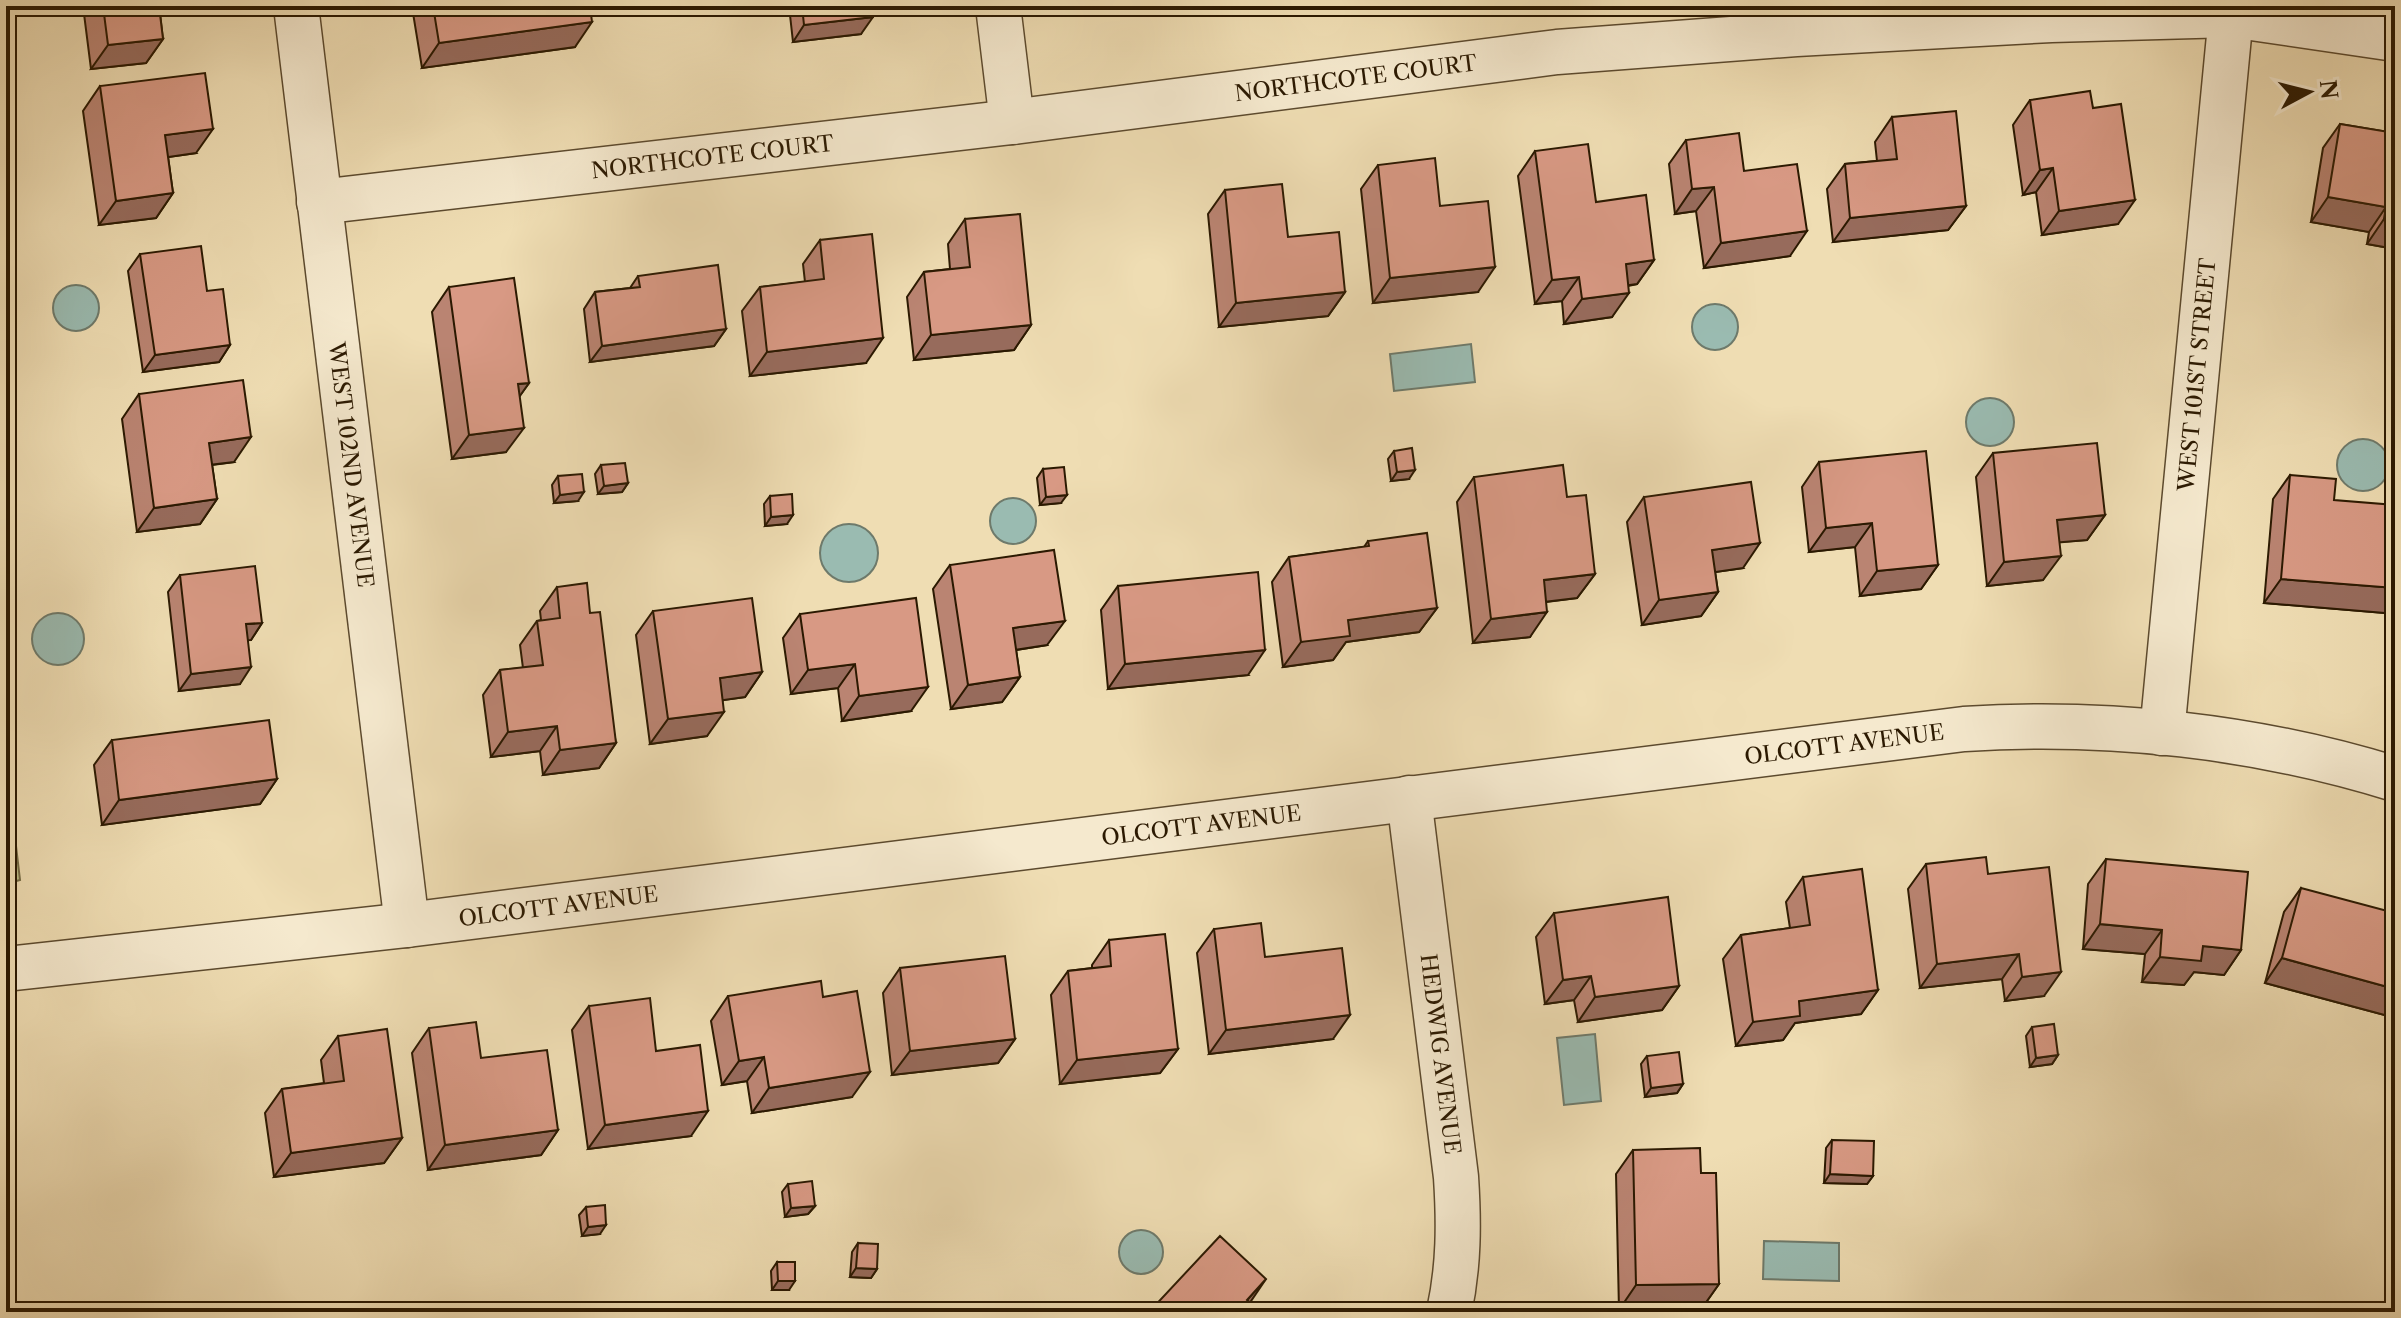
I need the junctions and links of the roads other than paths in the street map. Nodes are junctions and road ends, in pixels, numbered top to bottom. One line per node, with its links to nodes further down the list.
1 (296, 6): 6 (street, WEST 102ND AVENUE)
2 (998, 6): 5 (street)
3 (2231, 15): 4 (street, NORTHCOTE COURT); 5 (street, NORTHCOTE COURT); 7 (street, WEST 101ST STREET)
4 (2395, 39)
5 (1012, 122): 6 (street, NORTHCOTE COURT)
6 (319, 202): 10 (street, WEST 102ND AVENUE)
7 (2162, 733): 8 (street, OLCOTT AVENUE); 9 (street, OLCOTT AVENUE)
8 (2395, 779)
9 (1409, 798): 10 (street, OLCOTT AVENUE); 12 (street, HEDWIG AVENUE)
10 (407, 925): 11 (street, OLCOTT AVENUE)
11 (6, 969)
12 (1449, 1312)

